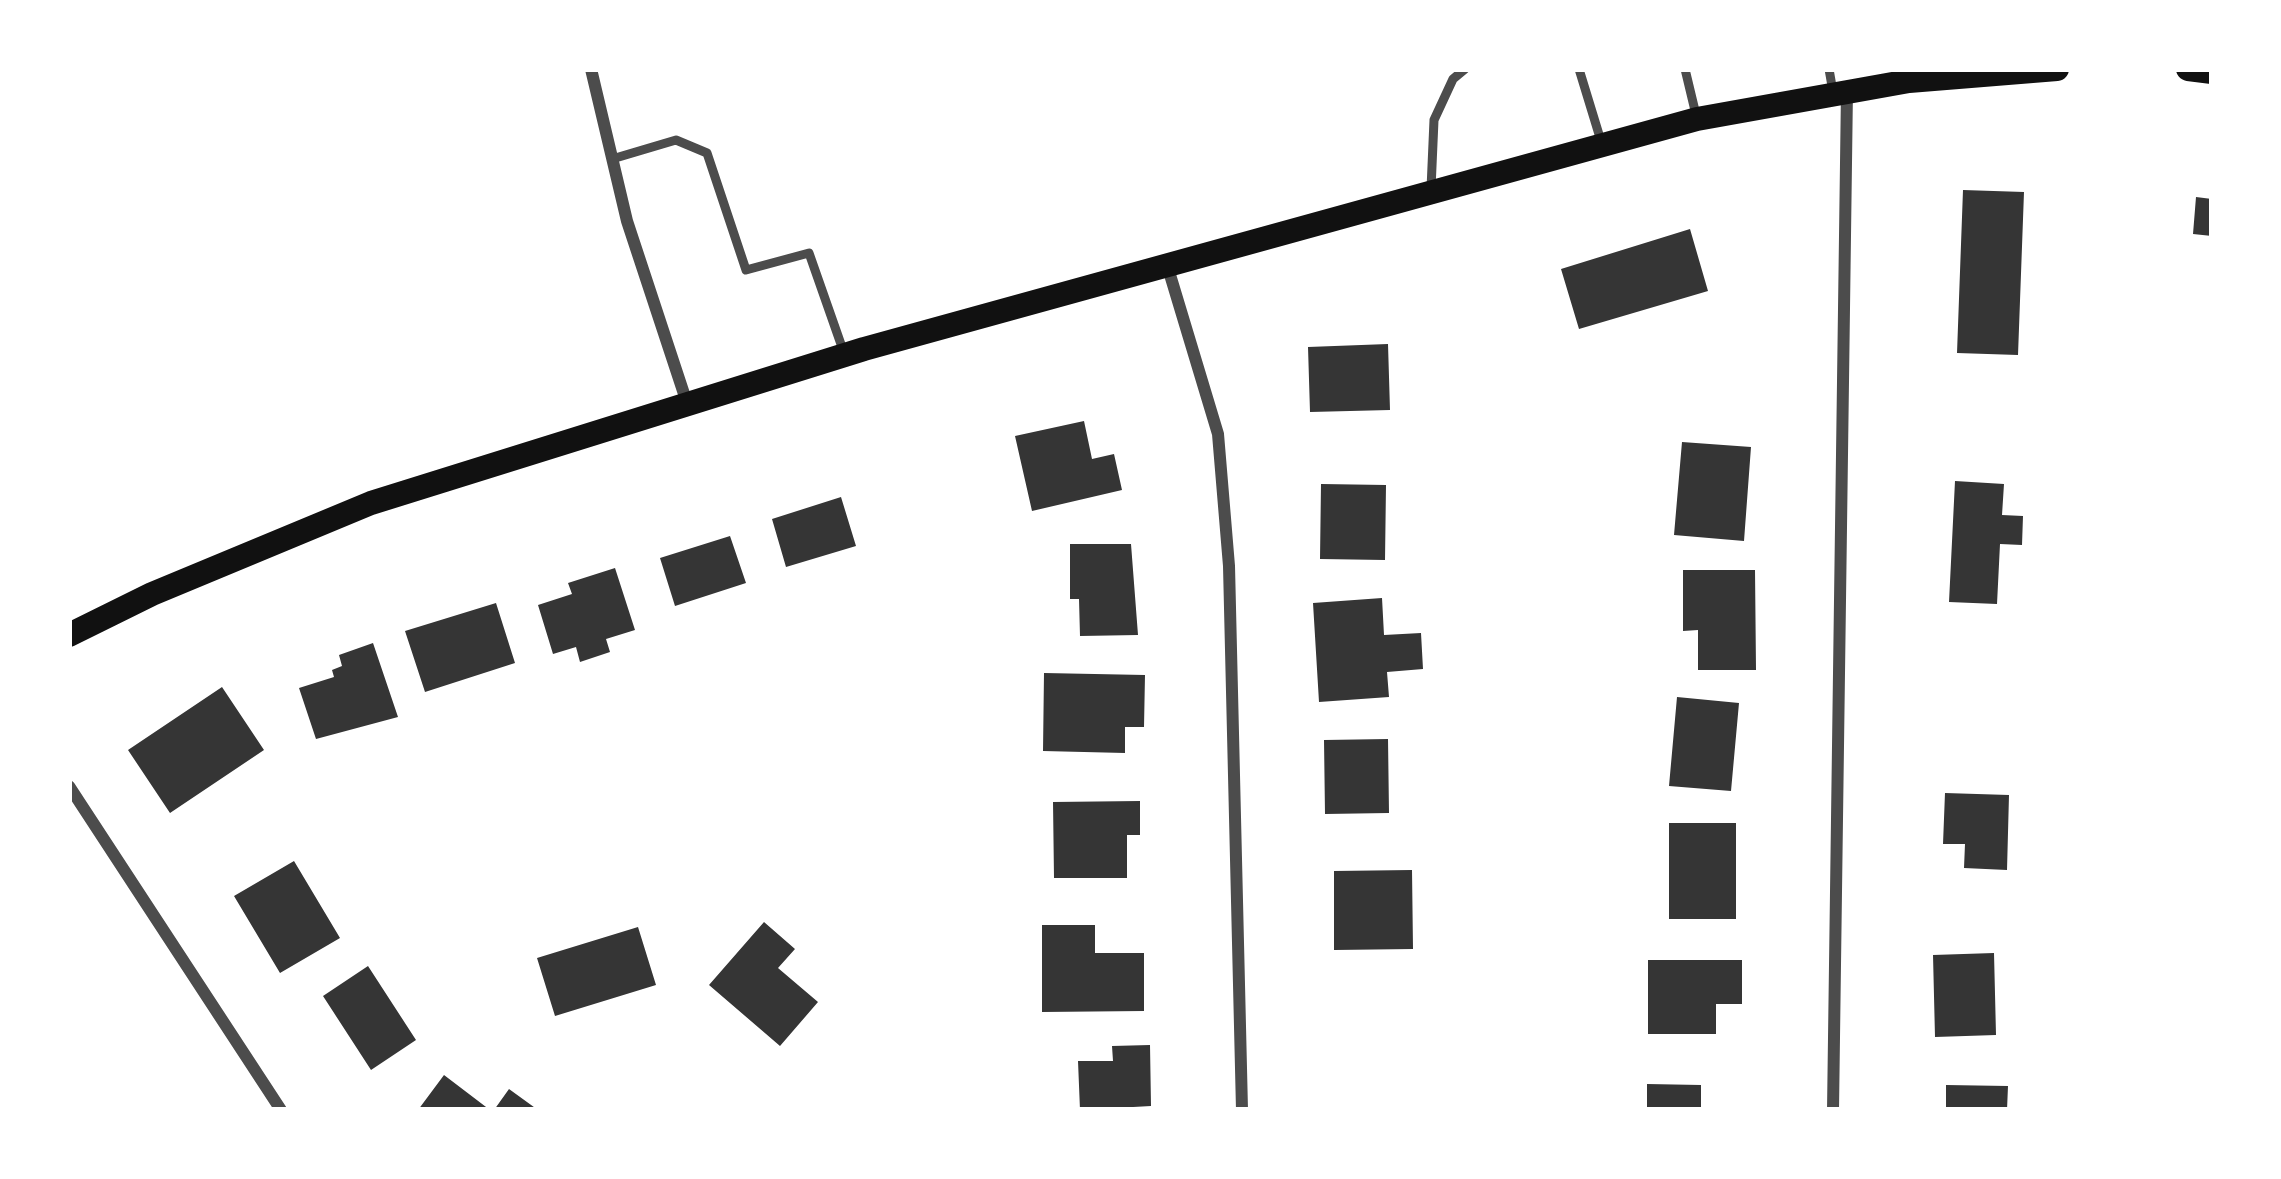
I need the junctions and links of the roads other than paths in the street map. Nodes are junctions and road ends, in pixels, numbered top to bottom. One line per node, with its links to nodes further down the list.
1 (591, 69): 12 (street)
2 (1465, 69): 13 (lane)
3 (1579, 69): 11 (lane)
4 (1685, 69): 10 (lane)
5 (2057, 69): 8 (main road)
6 (2188, 69): 7 (main road)
7 (2212, 72)
8 (1907, 75): 9 (main road)
9 (1836, 83): 10 (main road); 21 (street)
10 (1697, 118): 11 (main road)
11 (1602, 146): 13 (main road)
12 (612, 159): 15 (lane); 16 (street)
13 (1431, 189): 14 (main road)
14 (1168, 268): 15 (main road); 20 (street)
15 (844, 355): 16 (main road)
16 (687, 403): 17 (main road)
17 (69, 635)
18 (69, 786): 19 (street)
19 (281, 1110)
20 (1242, 1110)
21 (1833, 1110)

